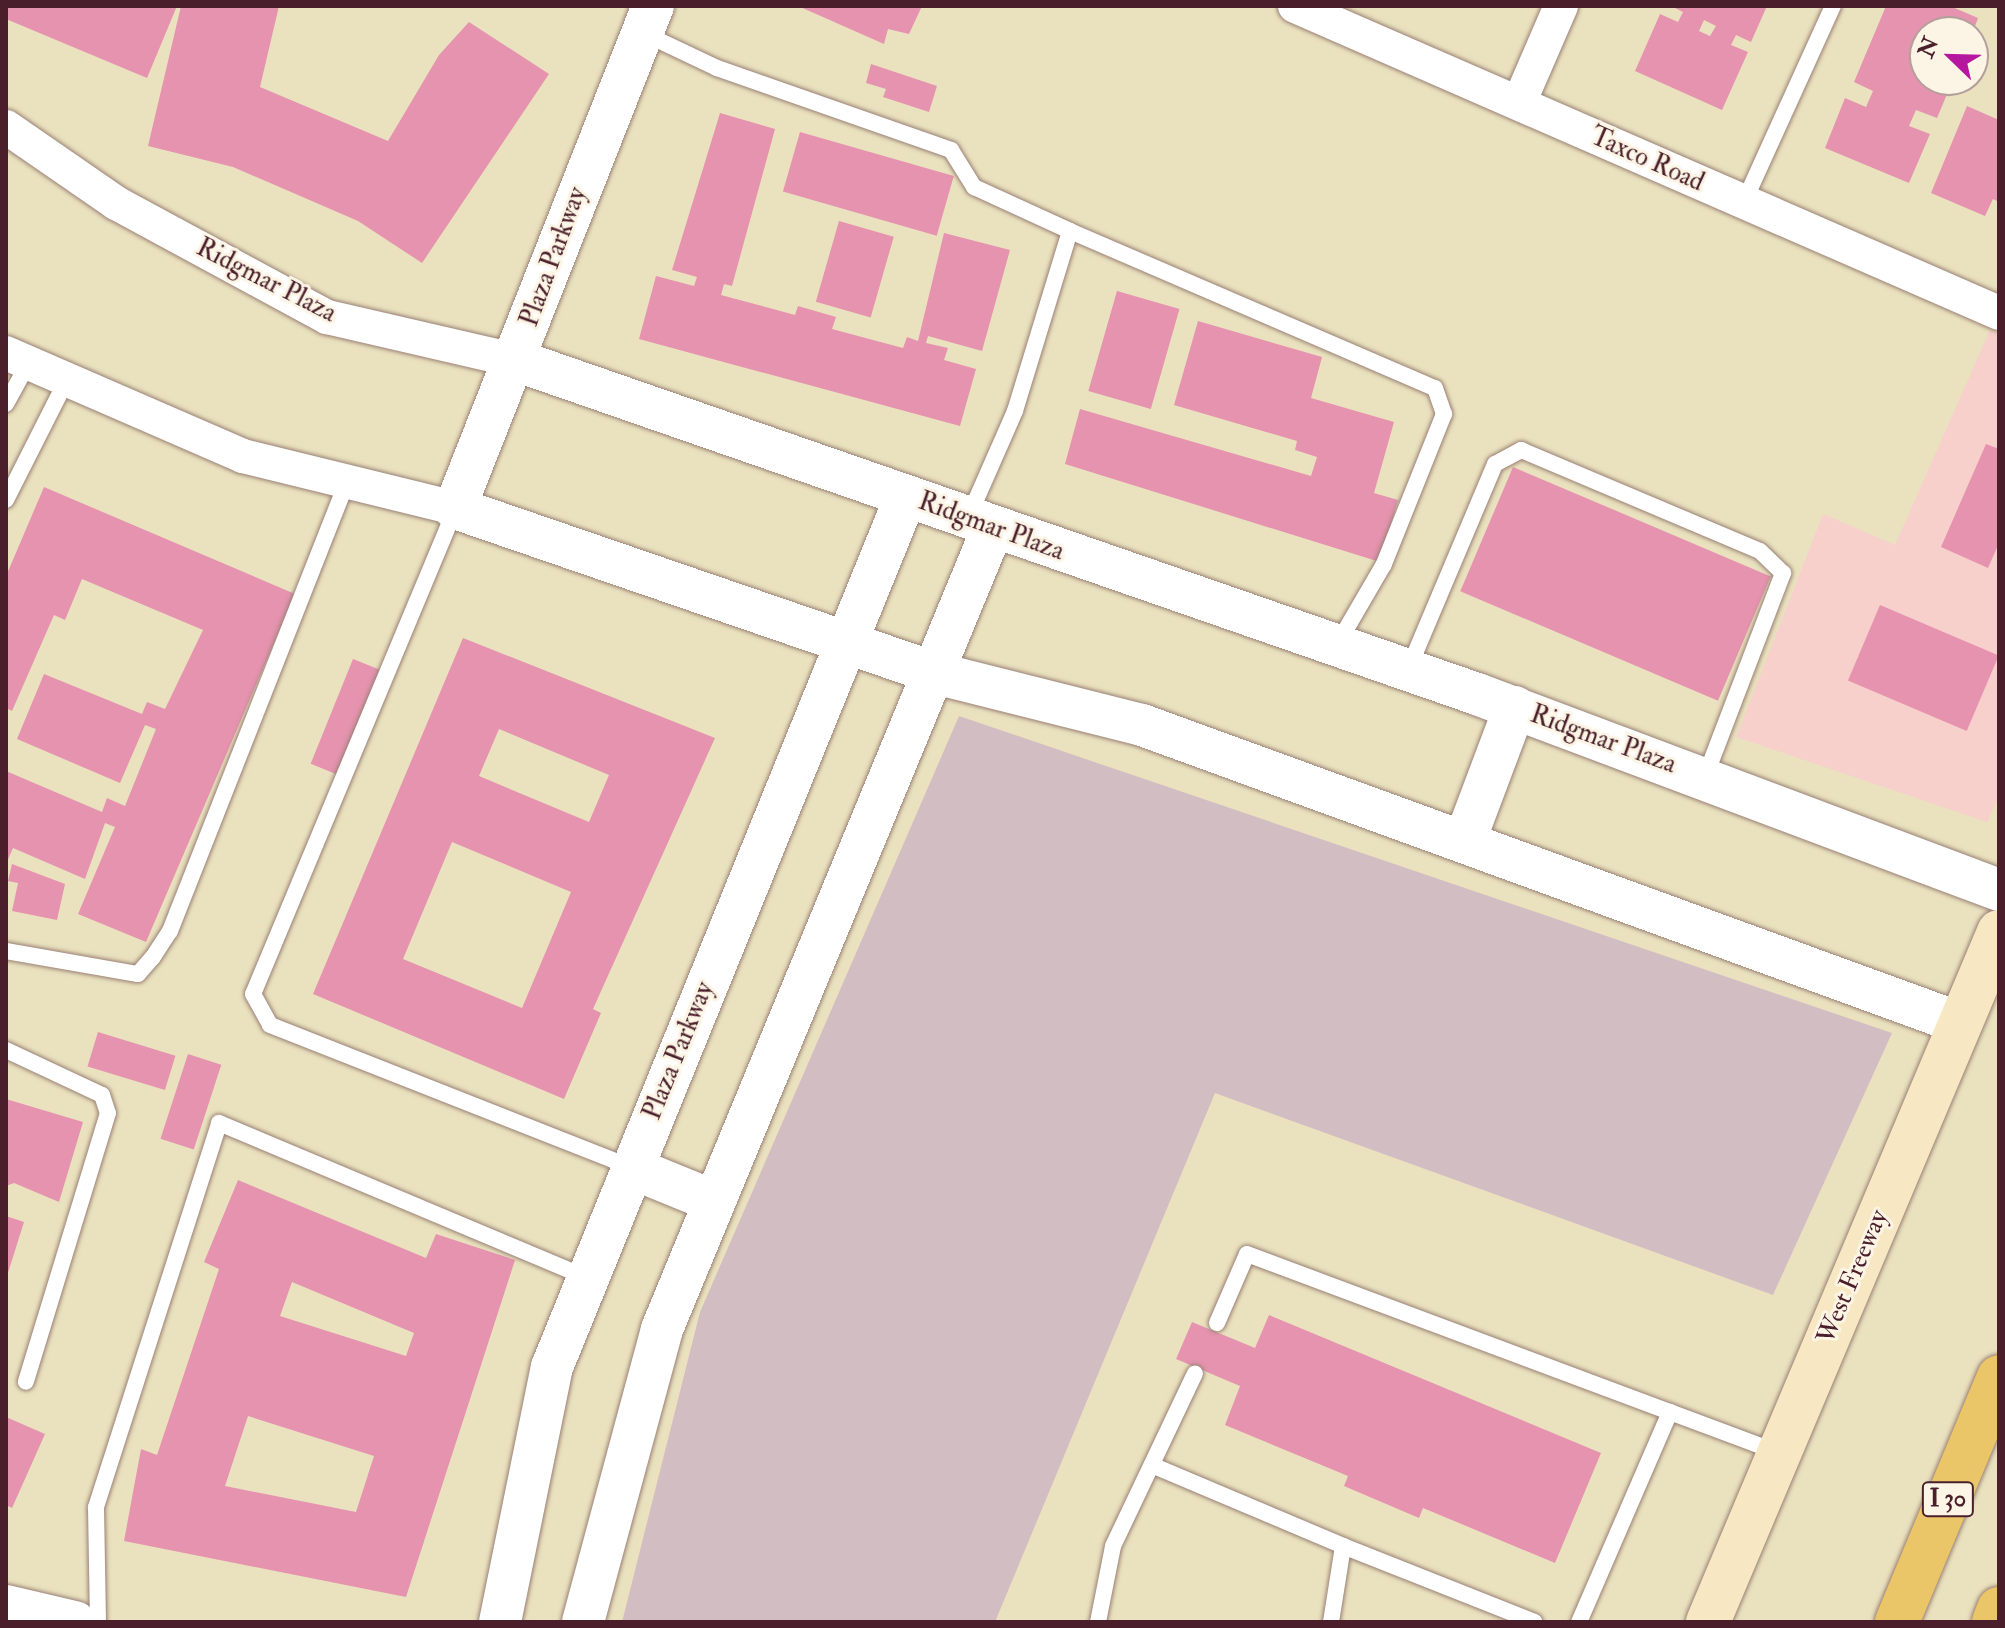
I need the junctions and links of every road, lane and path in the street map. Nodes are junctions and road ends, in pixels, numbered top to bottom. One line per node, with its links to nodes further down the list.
1 (1295, 6): 5 (street, Taxco Road)
2 (1561, 6): 5 (street)
3 (1833, 6): 7 (lane)
4 (647, 19): 8 (lane); 11 (street, Plaza Parkway)
5 (1519, 103): 7 (street, Taxco Road)
6 (6, 127): 11 (street, Ridgmar Plaza)
7 (1744, 202): 9 (street, Taxco Road)
8 (1070, 231): 18 (lane); 20 (lane)
9 (1999, 313)
10 (17, 359): 12 (street); 13 (lane)
11 (518, 361): 15 (street, Ridgmar Plaza); 17 (street, Plaza Parkway)
12 (66, 381): 14 (street); 16 (lane)
13 (6, 404)
14 (347, 481): 17 (street); 28 (lane)
15 (906, 496): 18 (street, Ridgmar Plaza); 19 (street, Plaza Parkway)
16 (6, 500)
17 (455, 508): 19 (street); 31 (lane)
18 (980, 525): 20 (street, Ridgmar Plaza); 22 (street)
19 (844, 642): 22 (street); 31 (street, Plaza Parkway)
20 (1336, 646): 21 (street, Ridgmar Plaza)
21 (1408, 670): 23 (street, Ridgmar Plaza); 24 (lane)
22 (935, 673): 25 (street); 32 (street)
23 (1515, 707): 24 (street, Ridgmar Plaza); 25 (street)
24 (1705, 777): 26 (street, Ridgmar Plaza)
25 (1465, 840): 29 (street)
26 (1999, 890)
27 (1999, 932): 29 (main road, West Freeway)
28 (6, 951)
29 (1960, 1023): 39 (main road, West Freeway)
30 (6, 1050): 37 (lane)
31 (632, 1168): 32 (street); 33 (street, Plaza Parkway)
32 (713, 1201): 47 (street)
33 (588, 1278): 45 (lane); 46 (street, Plaza Parkway)
34 (1217, 1323): 38 (lane)
35 (1195, 1373): 40 (lane)
36 (1999, 1377): 53 (highway, I 30)
37 (26, 1382)
38 (1670, 1412): 39 (lane); 51 (lane)
39 (1779, 1453): 52 (main road, West Freeway)
40 (1154, 1466): 41 (lane); 48 (lane)
41 (1343, 1546): 49 (lane); 50 (lane)
42 (6, 1606): 44 (street)
43 (1999, 1609): 54 (highway)
44 (75, 1622)
45 (98, 1622)
46 (500, 1622)
47 (583, 1622)
48 (1098, 1622)
49 (1331, 1622)
50 (1535, 1622)
51 (1579, 1622)
52 (1708, 1622)
53 (1897, 1622)
54 (1994, 1622)

